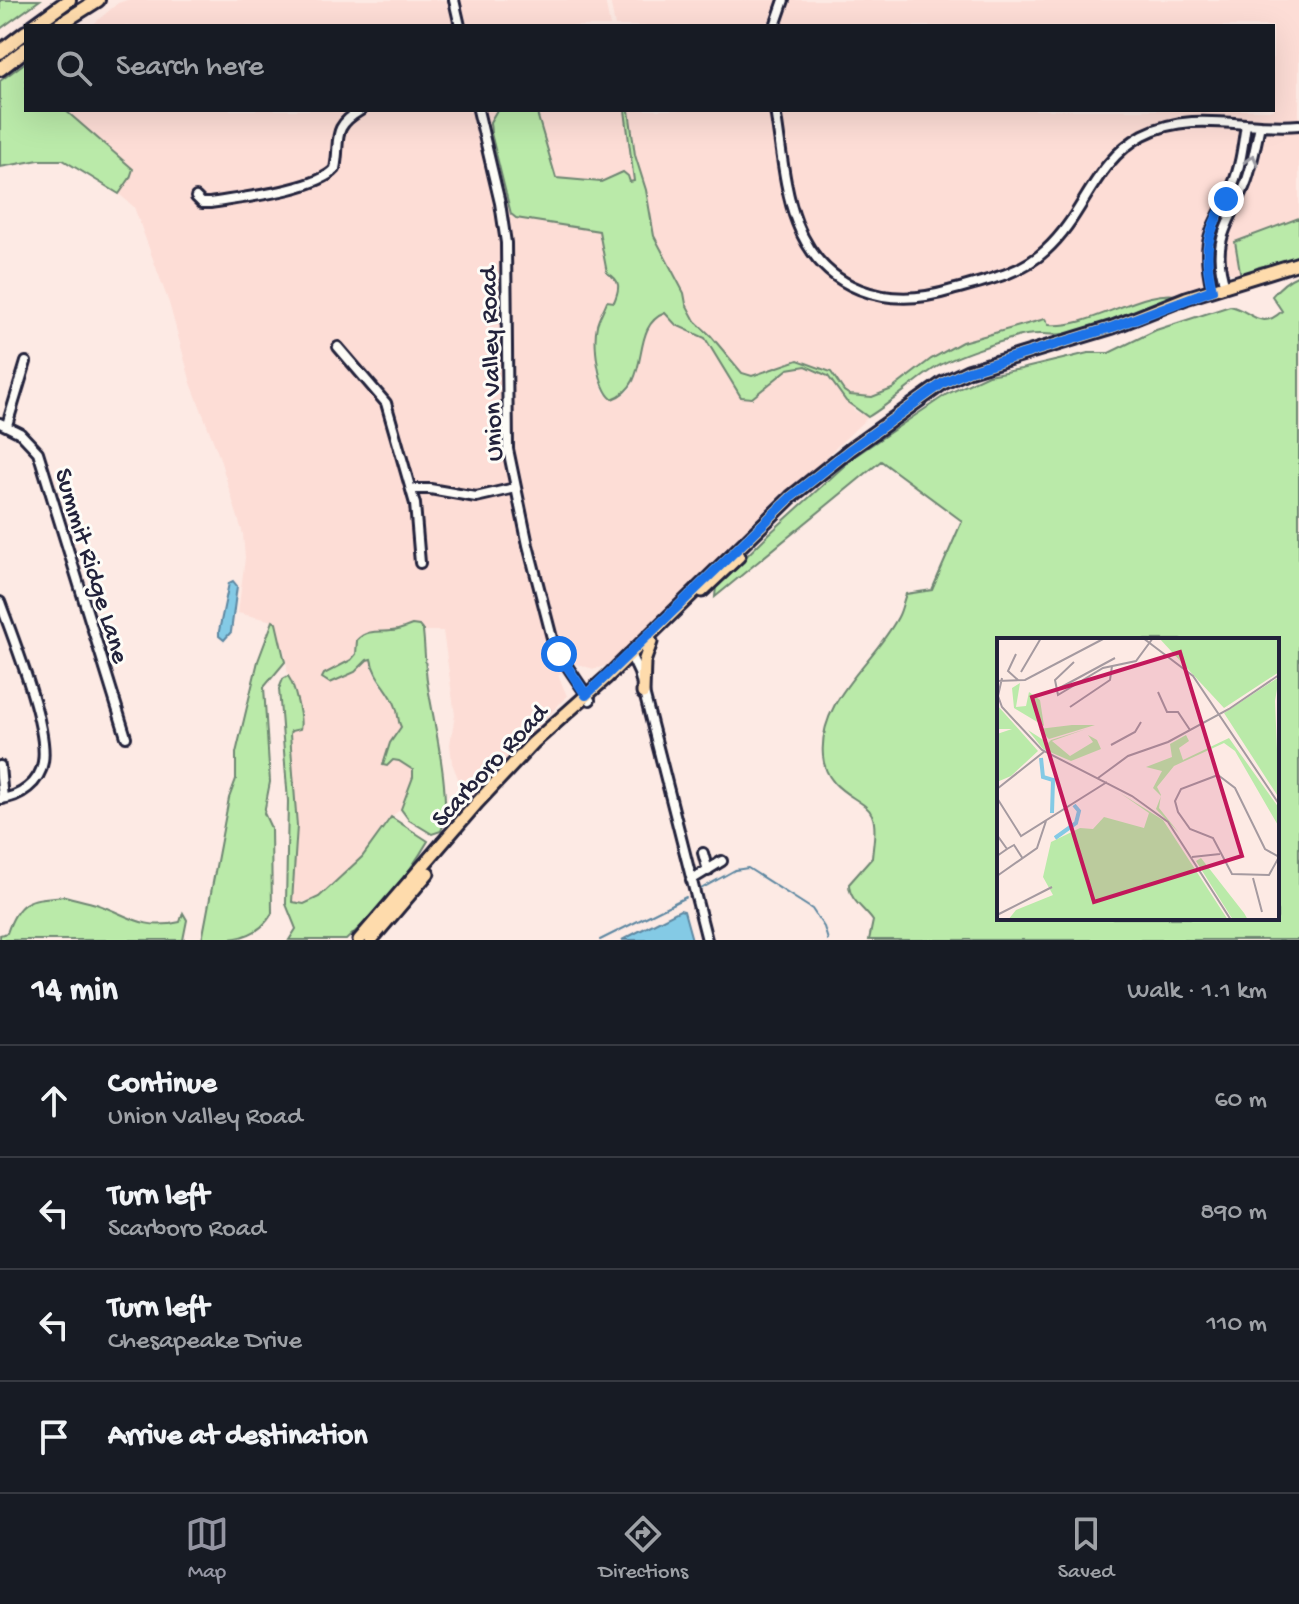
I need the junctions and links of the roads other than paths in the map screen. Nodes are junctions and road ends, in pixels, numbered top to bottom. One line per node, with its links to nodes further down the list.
1 (69, 0): 5 (highway)
2 (98, 0): 6 (highway)
3 (454, 0): 7 (street)
4 (784, 0): 8 (street)
5 (36, 24)
6 (60, 24)
7 (460, 24)
8 (776, 24)
9 (24, 34): 11 (highway)
10 (24, 51): 12 (highway)
11 (0, 52)
12 (0, 69)
13 (358, 112): 19 (street)
14 (478, 112): 27 (street, Union Valley Road)
15 (775, 112): 16 (street)
16 (1246, 124): 17 (street); 22 (street)
17 (1260, 125): 18 (street); 21 (street, one-way to 17)
18 (1299, 125)
19 (196, 197)
20 (1299, 263): 21 (main road, Scarboro Road)
21 (1225, 286): 22 (main road, Scarboro Road)
22 (1212, 290): 26 (main road, Scarboro Road)
23 (338, 347): 28 (street)
24 (26, 362): 25 (street)
25 (3, 424): 35 (street, Summit Ridge Lane)
26 (873, 435): 31 (main road, Scarboro Road); 32 (main road, Scarboro Road)
27 (515, 488): 28 (street); 34 (street, Union Valley Road)
28 (412, 489): 29 (street)
29 (420, 563)
30 (0, 602): 37 (street)
31 (651, 642): 32 (main road, Scarboro Road); 33 (main road)
32 (632, 657): 33 (street); 34 (main road, Scarboro Road)
33 (643, 693): 41 (street)
34 (588, 697): 42 (main road, Scarboro Road); 42 (main road, Scarboro Road)
35 (126, 737)
36 (0, 766): 37 (street)
37 (2, 799)
38 (703, 853): 40 (street)
39 (722, 861): 40 (street)
40 (708, 871): 41 (street)
41 (691, 880): 43 (street)
42 (365, 940)
43 (707, 940)

